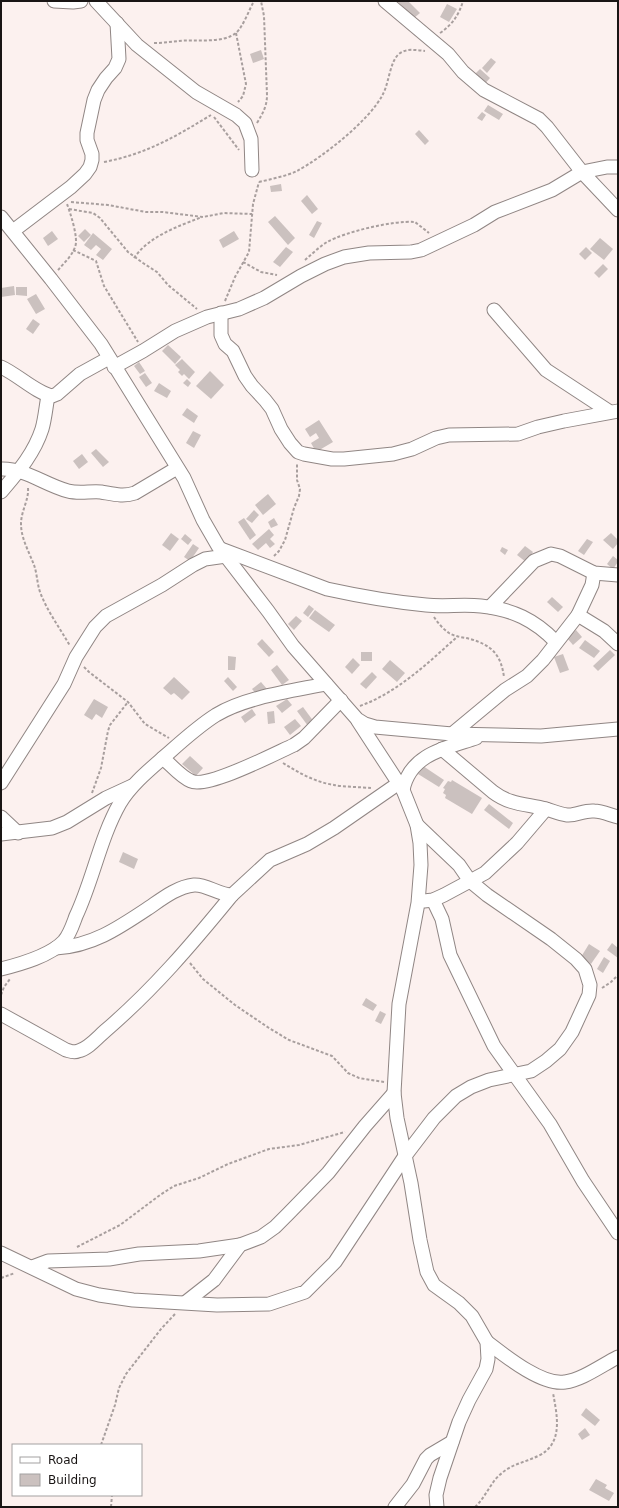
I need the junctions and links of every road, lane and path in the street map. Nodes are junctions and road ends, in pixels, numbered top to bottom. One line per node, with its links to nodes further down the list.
1 (54, 1): 2 (street)
2 (81, 1)
3 (96, 1): 8 (street)
4 (254, 1): 9 (path)
5 (261, 1): 16 (path)
6 (385, 1): 10 (street)
7 (463, 1): 10 (path)
8 (117, 23): 11 (street); 18 (street)
9 (236, 33): 11 (path); 14 (path)
10 (427, 35): 21 (street)
11 (137, 45): 14 (street)
12 (426, 51): 22 (path)
13 (208, 110): 15 (path)
14 (228, 111): 16 (street)
15 (211, 115): 17 (path); 18 (path)
16 (250, 132): 20 (street)
17 (240, 151)
18 (90, 167): 28 (street)
19 (618, 167): 21 (street)
20 (252, 170): 22 (path)
21 (582, 172): 24 (street); 33 (street)
22 (259, 182): 25 (path)
23 (69, 209): 27 (path); 29 (path); 30 (path)
24 (618, 210)
25 (252, 214): 27 (path); 33 (path)
26 (1, 217): 28 (street)
27 (203, 217): 30 (path)
28 (12, 231): 31 (street)
29 (73, 250): 31 (path); 35 (path)
30 (134, 258): 34 (path)
31 (51, 279): 36 (street)
32 (494, 310): 39 (street)
33 (221, 313): 34 (street); 40 (street)
34 (207, 317): 35 (street)
35 (143, 351): 36 (street)
36 (111, 362): 38 (street); 41 (street)
37 (1, 367): 38 (street)
38 (48, 396): 43 (street)
39 (614, 412): 40 (street)
40 (298, 452): 46 (path)
41 (177, 468): 43 (street); 45 (street)
42 (1, 469): 43 (street)
43 (24, 473): 44 (street); 55 (path)
44 (1, 492)
45 (223, 552): 46 (street); 55 (street); 56 (street)
46 (264, 564): 49 (street)
47 (594, 573): 48 (street); 50 (street); 51 (street)
48 (618, 575)
49 (427, 605): 50 (street); 52 (path)
50 (490, 607): 53 (street)
51 (578, 615): 53 (street); 54 (street)
52 (458, 636): 57 (path); 59 (path)
53 (556, 642): 57 (street)
54 (618, 644)
55 (76, 657): 58 (path); 67 (street)
56 (326, 684): 59 (street); 63 (street)
57 (505, 690): 61 (street)
58 (128, 702): 63 (path); 71 (path)
59 (349, 710): 61 (street); 65 (street); 69 (street)
60 (618, 729): 62 (street)
61 (452, 734): 62 (street)
62 (489, 734): 64 (street)
63 (178, 744): 66 (street)
64 (442, 749): 69 (street); 70 (street)
65 (270, 756): 66 (street); 69 (path)
66 (163, 758): 68 (street)
67 (1, 783)
68 (134, 785): 71 (street); 81 (street)
69 (397, 788): 74 (street); 78 (street)
70 (546, 809): 72 (street); 77 (street)
71 (84, 811): 75 (street)
72 (618, 816)
73 (1, 817): 75 (street)
74 (417, 825): 77 (street); 80 (street)
75 (18, 833): 76 (street)
76 (1, 834)
77 (470, 881): 79 (street); 85 (street)
78 (232, 895): 81 (street); 82 (street)
79 (433, 900): 80 (street); 87 (street)
80 (418, 902): 88 (street)
81 (56, 948): 83 (street)
82 (183, 955): 86 (street); 88 (path)
83 (1, 969)
84 (618, 975): 85 (path)
85 (590, 995): 87 (street)
86 (1, 1014)
87 (515, 1075): 90 (street); 91 (street)
88 (395, 1088): 89 (street); 90 (street)
89 (365, 1126): 92 (street); 93 (path)
90 (404, 1156): 96 (street); 97 (street)
91 (618, 1233)
92 (240, 1245): 95 (street); 96 (street)
93 (73, 1249)
94 (1, 1253): 95 (street)
95 (32, 1267): 96 (street)
96 (186, 1302): 101 (path)
97 (487, 1342): 99 (street); 100 (street)
98 (618, 1357): 99 (street)
99 (551, 1382): 106 (path)
100 (452, 1442): 104 (street); 105 (street)
101 (102, 1444)
102 (112, 1496): 103 (path)
103 (111, 1507)
104 (395, 1507)
105 (437, 1507)
106 (475, 1507)

